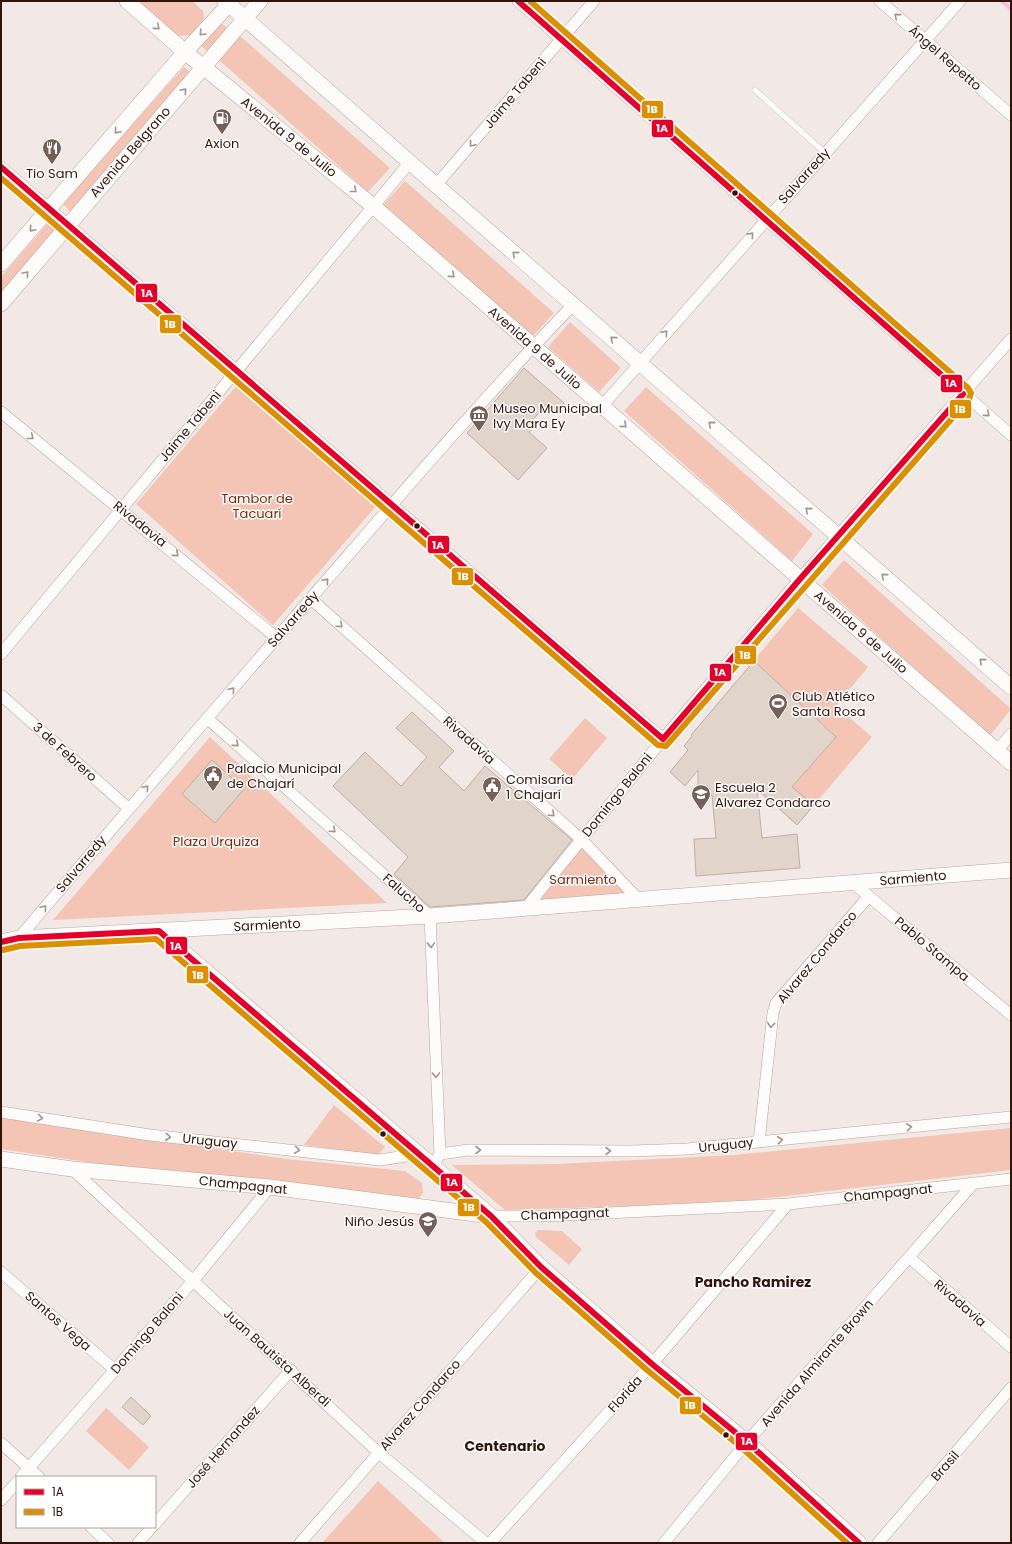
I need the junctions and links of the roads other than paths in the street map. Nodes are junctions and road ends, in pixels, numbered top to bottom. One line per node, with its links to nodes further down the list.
1 (127, 1): 11 (main road, Avenida 9 de Julio, one-way to 11)
2 (260, 1): 8 (main road, Avenida Belgrano)
3 (518, 1): 9 (street)
4 (594, 1): 9 (street, Jaime Tabeni)
5 (880, 1): 10 (street, Ángel Repetto, one-way to 5)
6 (960, 1): 10 (street, Salvarredy)
7 (229, 2): 8 (main road); 11 (main road, Avenida Belgrano, one-way to 11)
8 (245, 19): 12 (main road, Avenida Belgrano); 16 (main road)
9 (560, 39): 18 (street, Jaime Tabeni, one-way to 18); 21 (street)
10 (925, 40): 14 (street, Ángel Repetto); 15 (street, Salvarredy)
11 (185, 52): 12 (main road, Avenida 9 de Julio); 20 (main road, Avenida Belgrano, one-way to 20)
12 (204, 68): 19 (main road, Avenida 9 de Julio, one-way to 19); 22 (main road, Avenida Belgrano, one-way to 12)
13 (754, 90): 15 (lane)
14 (1011, 115)
15 (825, 153): 21 (street, Salvarredy)
16 (410, 162): 18 (main road); 19 (street, Jaime Tabeni)
17 (1, 167): 20 (street)
18 (436, 185): 25 (main road, one-way to 18)
19 (373, 206): 27 (main road, Avenida 9 de Julio, one-way to 27); 29 (street, Jaime Tabeni)
20 (50, 209): 22 (street); 23 (main road, Avenida Belgrano, one-way to 23)
21 (765, 219): 28 (street, Salvarredy, one-way to 21); 30 (street)
22 (68, 224): 24 (main road, Avenida Belgrano, one-way to 22); 29 (street)
23 (1, 264)
24 (1, 304)
25 (573, 305): 27 (street, Salvarredy); 28 (main road, one-way to 25)
26 (1011, 339): 30 (street, Domingo Baloni)
27 (533, 346): 31 (main road, Avenida 9 de Julio); 34 (street, Salvarredy)
28 (639, 362): 31 (street, Salvarredy); 36 (main road, one-way to 28)
29 (237, 370): 34 (street); 35 (street, Jaime Tabeni)
30 (963, 394): 33 (street, one-way to 33); 36 (street, Domingo Baloni)
31 (602, 406): 37 (main road, Avenida 9 de Julio, one-way to 37)
32 (1, 412): 35 (street, Rivadavia, one-way to 35)
33 (1011, 435)
34 (393, 505): 38 (street, Salvarredy, one-way to 34); 45 (street)
35 (121, 509): 39 (street, Rivadavia, one-way to 39); 40 (street, Jaime Tabeni)
36 (838, 536): 37 (street, Domingo Baloni); 41 (main road, one-way to 36)
37 (800, 579): 45 (street, Domingo Baloni); 46 (main road, Avenida 9 de Julio)
38 (311, 599): 39 (street, Salvarredy); 49 (street, Rivadavia, one-way to 49)
39 (277, 638): 43 (street, Salvarredy, one-way to 39)
40 (1, 654)
41 (1011, 687)
42 (2, 699): 48 (street, 3 de Febrero)
43 (207, 718): 48 (street, Salvarredy, one-way to 43); 55 (street, Falucho, one-way to 55)
44 (1011, 734): 46 (street)
45 (663, 739): 49 (street, Domingo Baloni)
46 (996, 751): 47 (main road, Avenida 9 de Julio)
47 (1011, 763)
48 (128, 808): 57 (street, Salvarredy, one-way to 48)
49 (582, 840): 53 (street, Rivadavia); 54 (street, Domingo Baloni)
50 (1011, 870): 51 (main road, Sarmiento)
51 (854, 883): 52 (street, Pablo Stampa); 53 (main road, Sarmiento)
52 (869, 896): 59 (street, Pablo Stampa); 62 (street, Alvarez Condarco, one-way to 62)
53 (640, 900): 54 (main road, Sarmiento)
54 (525, 909): 55 (main road, Sarmiento)
55 (430, 916): 56 (main road, Sarmiento); 65 (street, Falucho, one-way to 65)
56 (159, 931): 57 (main road, Sarmiento); 63 (main road)
57 (19, 938): 58 (main road, Sarmiento)
58 (1, 942)
59 (1011, 1015)
60 (1, 1112): 63 (street, Uruguay, one-way to 63)
61 (1011, 1117): 62 (street, Uruguay, one-way to 61)
62 (759, 1142): 65 (street, Uruguay, one-way to 62)
63 (419, 1154): 65 (main road)
64 (1, 1159): 66 (main road, Champagnat)
65 (436, 1160): 71 (main road)
66 (72, 1170): 69 (main road, Champagnat); 75 (street, Juan Bautista Alberdi)
67 (1011, 1179): 68 (street, Champagnat)
68 (973, 1184): 70 (street, Champagnat); 72 (street, Avenida Almirante Brown)
69 (270, 1187): 71 (main road, Champagnat); 75 (street, Domingo Baloni)
70 (788, 1204): 71 (street, Champagnat); 77 (street, Florida)
71 (491, 1216): 73 (main road)
72 (910, 1258): 76 (street, Rivadavia); 81 (street, Avenida Almirante Brown)
73 (541, 1266): 77 (main road); 83 (street, Alvarez Condarco)
74 (1, 1272): 78 (street, Santos Vega)
75 (192, 1282): 78 (street, Domingo Baloni); 79 (street, Juan Bautista Alberdi)
76 (1011, 1347)
77 (652, 1364): 81 (main road); 96 (street, Florida)
78 (115, 1370): 84 (street, Domingo Baloni)
79 (291, 1370): 83 (street, Juan Bautista Alberdi); 89 (street, José Hernandez)
80 (1011, 1388): 99 (street, Brasil)
81 (747, 1442): 97 (street, Avenida Almirante Brown); 98 (main road)
82 (1, 1443): 84 (street)
83 (379, 1452): 94 (street, Alvarez Condarco); 95 (street, Juan Bautista Alberdi)
84 (30, 1468): 85 (street, Domingo Baloni); 86 (street)
85 (22, 1476)
86 (38, 1476)
87 (16, 1483): 88 (street)
88 (1, 1500)
89 (156, 1523)
90 (92, 1528): 92 (street)
91 (151, 1528): 93 (street)
92 (108, 1543)
93 (138, 1543)
94 (300, 1543)
95 (486, 1543)
96 (490, 1543)
97 (664, 1543)
98 (859, 1543)
99 (878, 1543)

